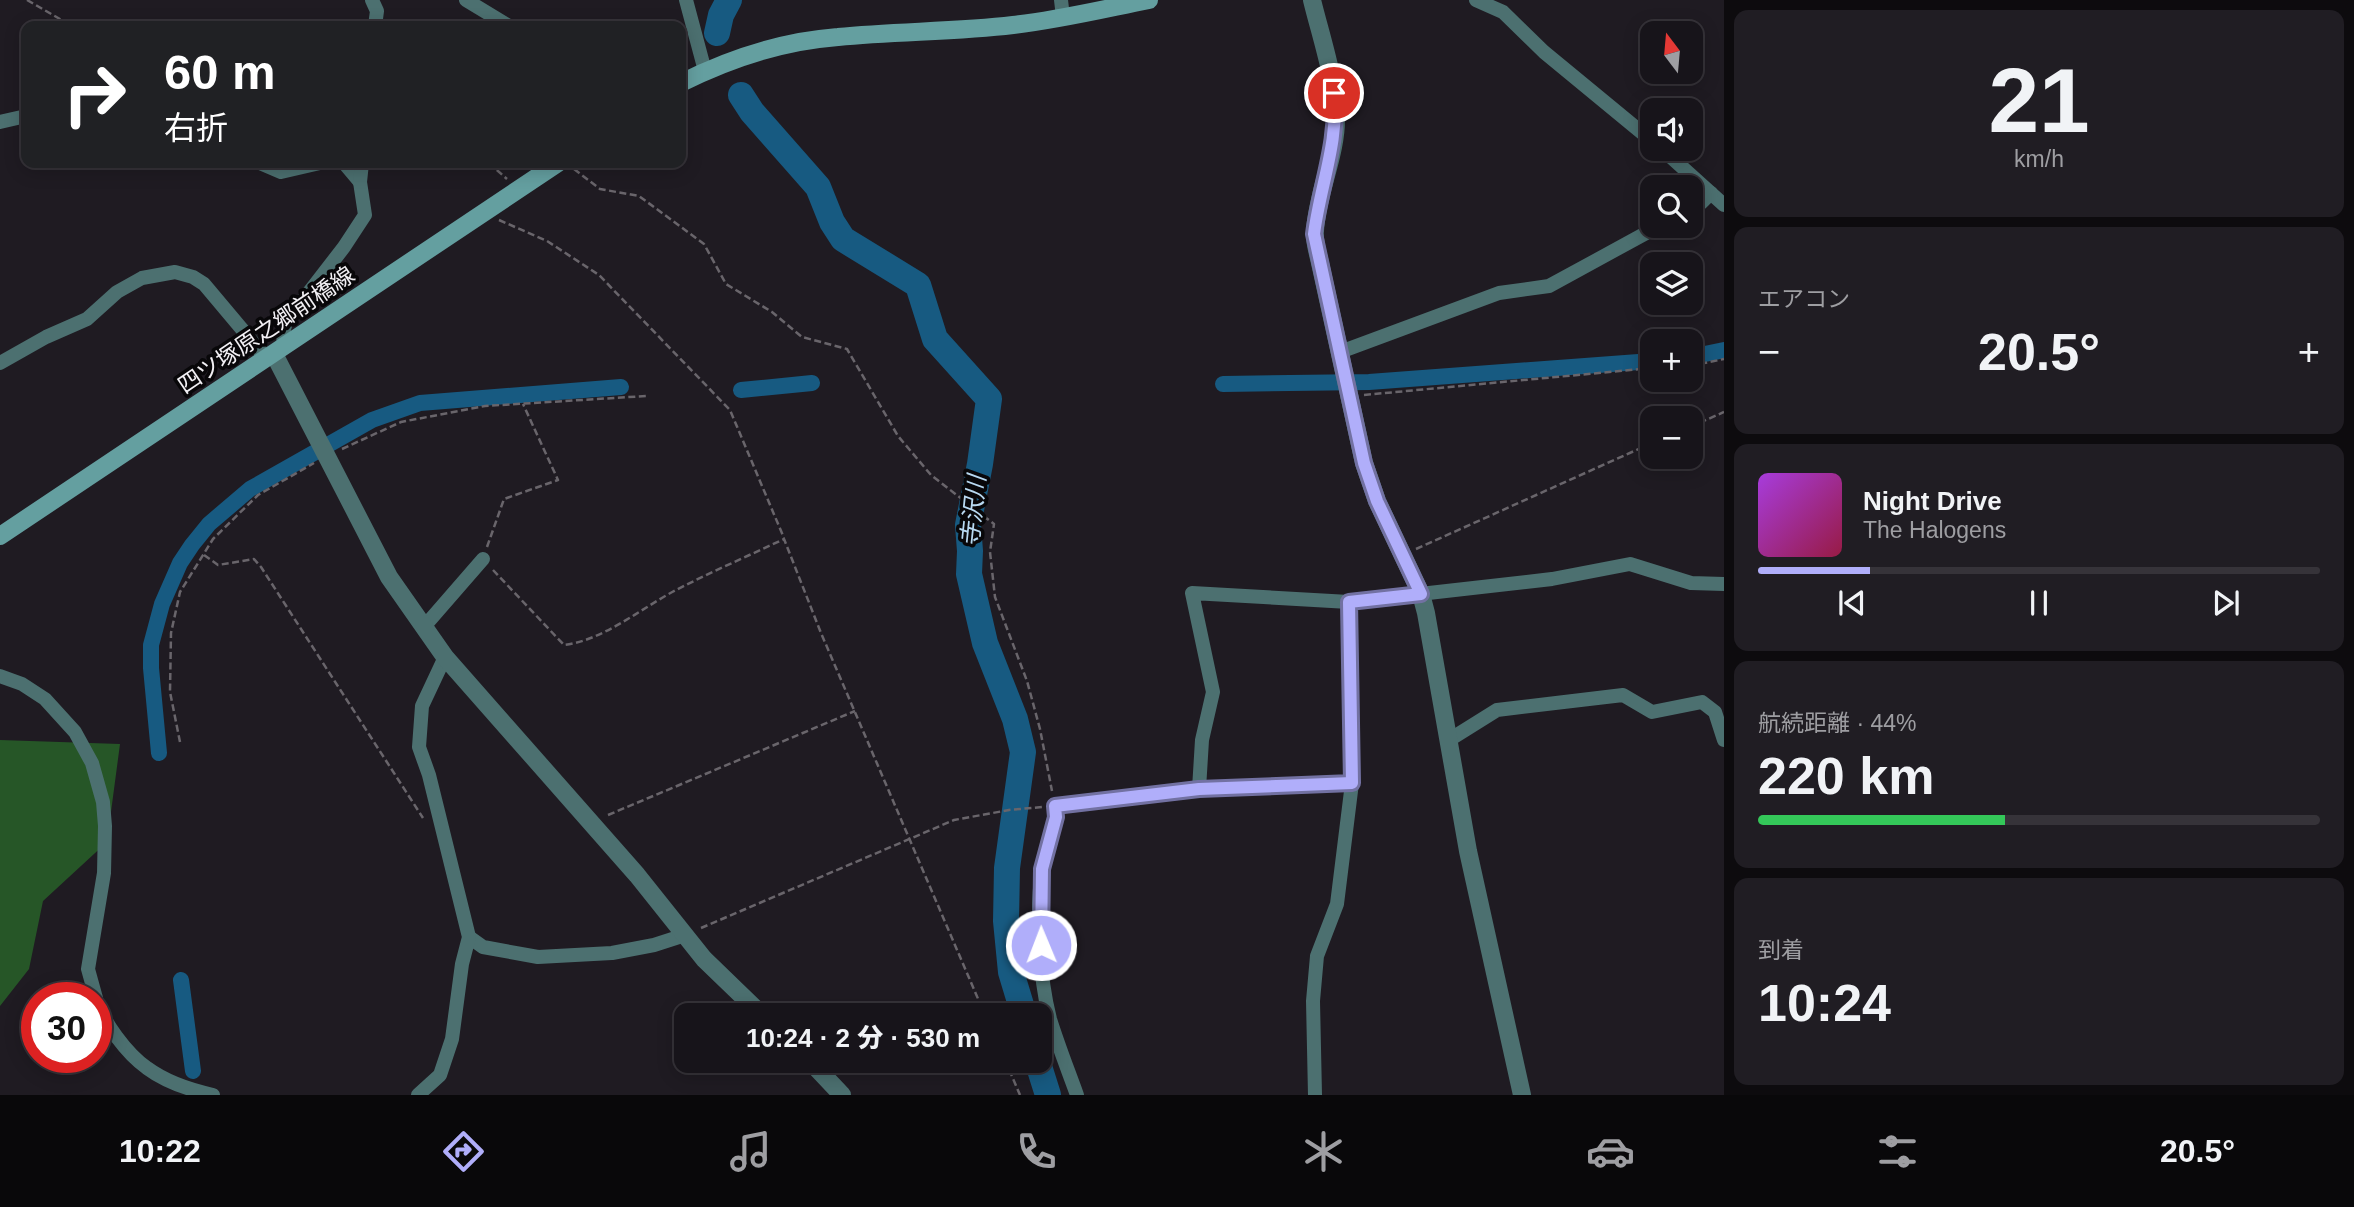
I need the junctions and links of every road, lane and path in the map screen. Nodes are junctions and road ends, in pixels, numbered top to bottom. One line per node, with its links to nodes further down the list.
1 (27, 0): 9 (path)
2 (372, 0): 10 (street)
3 (466, 0): 11 (street)
4 (686, 0): 12 (street)
5 (1149, 0): 8 (main road)
6 (1312, 0): 32 (street)
7 (1483, 1): 16 (street)
8 (1062, 9): 12 (main road)
9 (63, 21)
10 (376, 21)
11 (501, 21)
12 (705, 71): 13 (main road)
13 (686, 80)
14 (21, 117): 15 (street)
15 (0, 122)
16 (1640, 131)
17 (1675, 161): 27 (street)
18 (272, 168): 19 (street)
19 (298, 168)
20 (348, 168): 25 (street)
21 (361, 168): 25 (street)
22 (494, 168): 26 (path)
23 (551, 168): 26 (main road, 四ツ塚原之郷前橋線)
24 (572, 168): 62 (path)
25 (360, 182): 33 (street)
26 (518, 190): 30 (main road, 四ツ塚原之郷前橋線)
27 (1711, 193): 28 (street); 29 (street)
28 (1703, 199)
29 (1724, 205)
30 (484, 213): 33 (main road, 四ツ塚原之郷前橋線); 46 (path)
31 (1640, 236): 32 (street)
32 (1340, 352): 38 (street)
33 (275, 354): 35 (street); 44 (street); 45 (main road, 四ツ塚原之郷前橋線)
34 (1724, 359): 36 (path)
35 (0, 363)
36 (1703, 363)
37 (1640, 369): 38 (path)
38 (1348, 387): 47 (street)
39 (646, 396): 40 (path)
40 (523, 404): 44 (path); 49 (path)
41 (1724, 412): 42 (path)
42 (1703, 421)
43 (1640, 448): 47 (path)
44 (327, 456): 48 (path); 53 (street)
45 (0, 536)
46 (784, 539): 49 (path); 56 (path)
47 (1403, 554): 51 (street)
48 (204, 555): 59 (path); 65 (path)
49 (483, 559): 53 (street)
50 (1724, 584): 51 (street)
51 (1421, 594): 52 (street); 57 (street)
52 (1349, 602): 60 (street); 61 (street)
53 (423, 628): 54 (street)
54 (445, 657): 67 (street); 68 (street)
55 (0, 676): 69 (street)
56 (855, 711): 64 (path); 66 (path)
57 (1449, 740): 58 (street); 81 (street)
58 (1724, 740)
59 (180, 742)
60 (1352, 783): 61 (street); 80 (street)
61 (1199, 789): 62 (street)
62 (1055, 806): 79 (street)
63 (1033, 807): 66 (path)
64 (608, 815)
65 (426, 822)
66 (910, 839): 67 (path); 71 (path)
67 (685, 935): 68 (street); 70 (street)
68 (469, 937): 76 (street)
69 (92, 982)
70 (750, 1003)
71 (980, 1003)
72 (112, 1029): 75 (street)
73 (821, 1073): 77 (street)
74 (1011, 1073): 78 (path)
75 (212, 1095)
76 (418, 1095)
77 (842, 1095)
78 (1020, 1095)
79 (1077, 1095)
80 (1315, 1095)
81 (1522, 1095)

